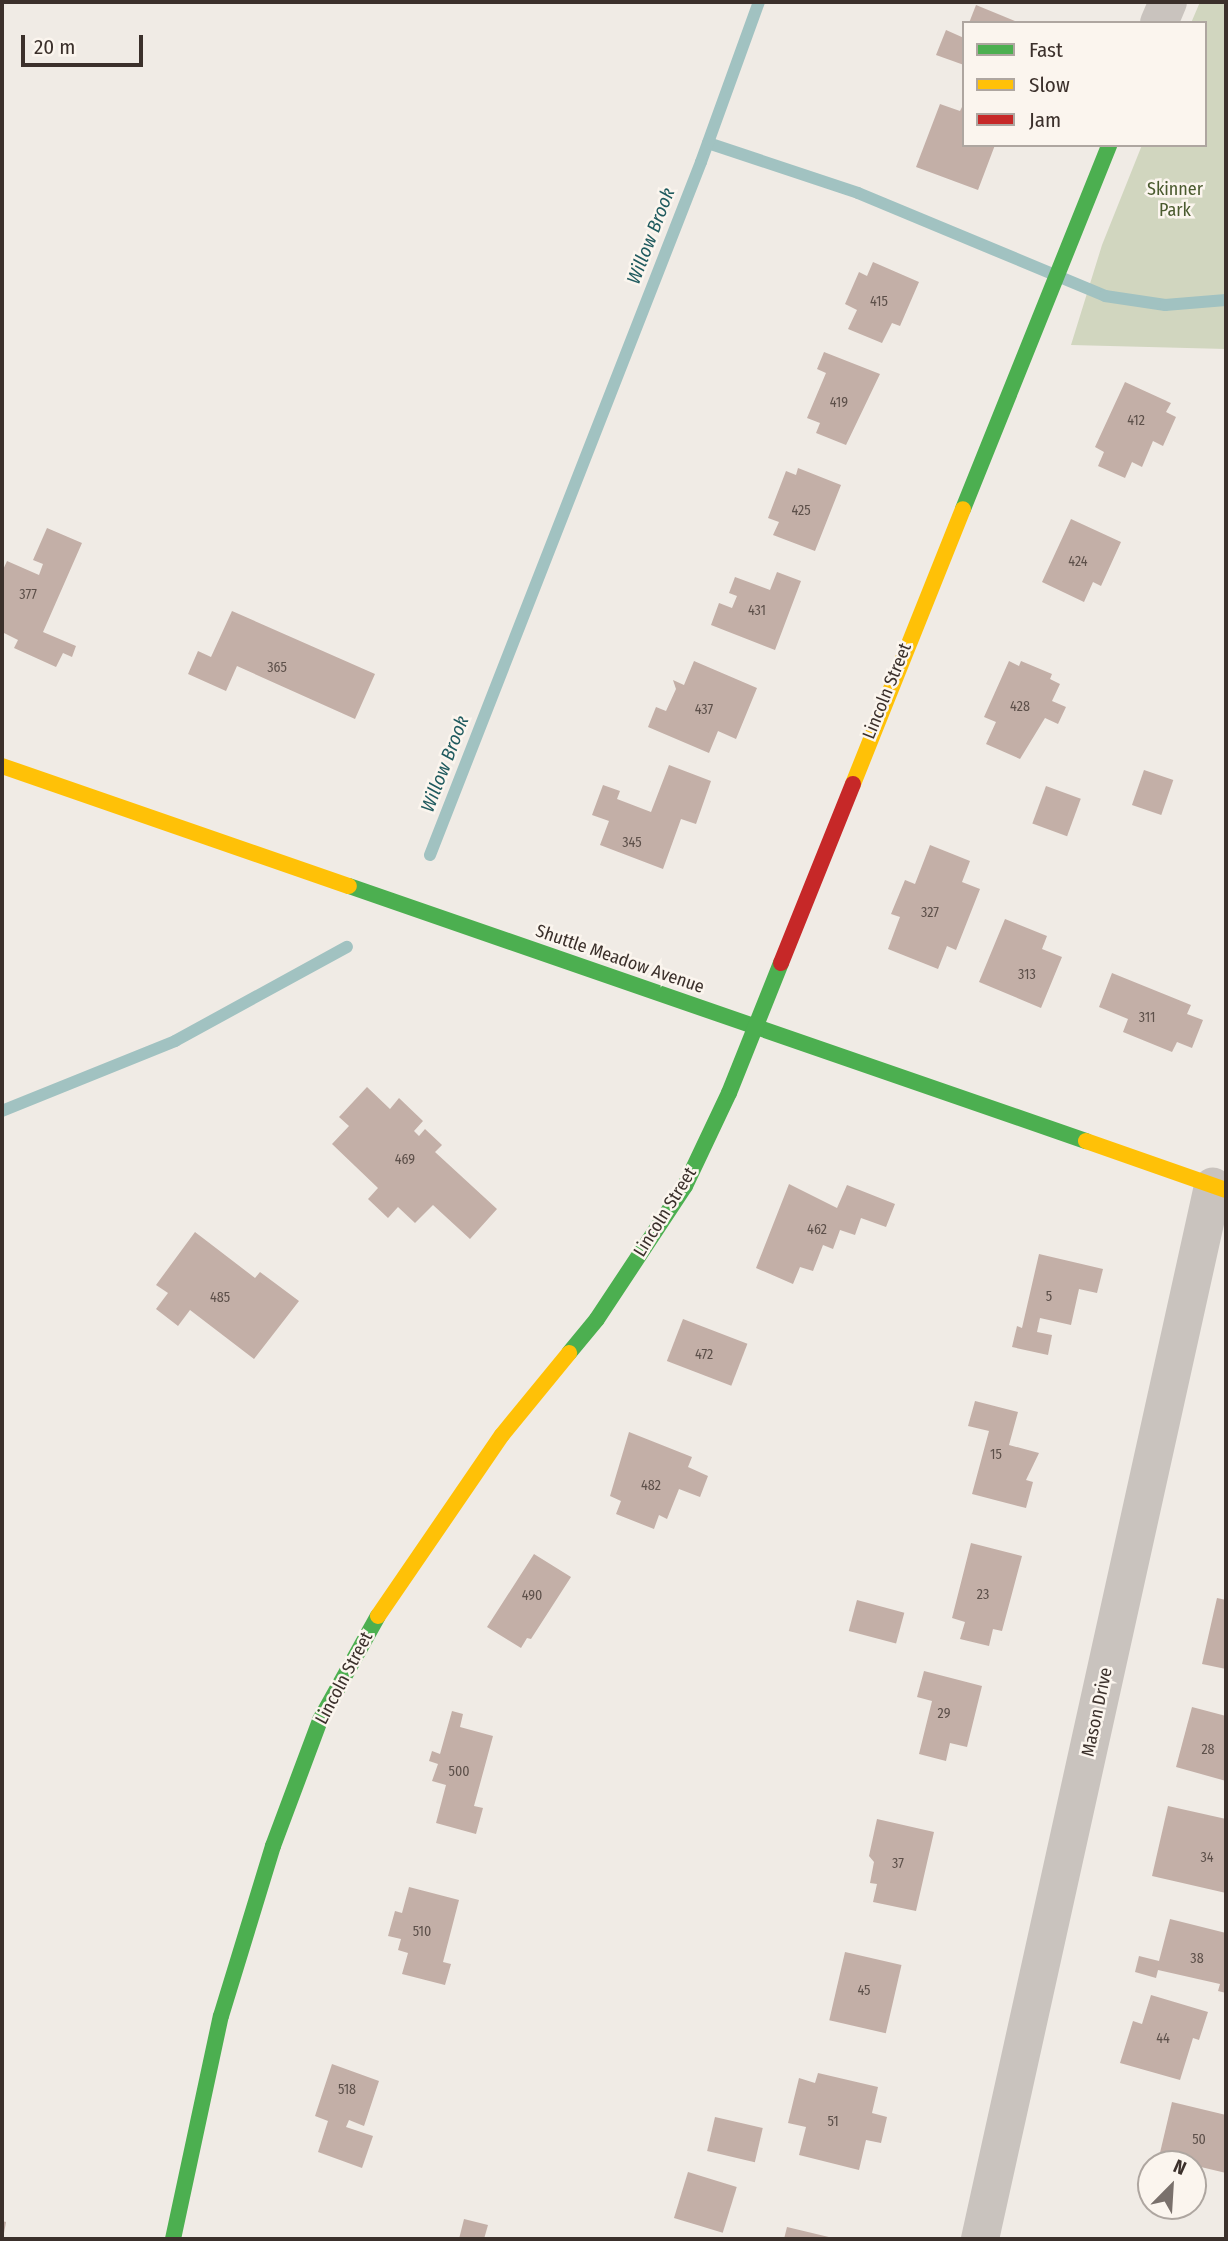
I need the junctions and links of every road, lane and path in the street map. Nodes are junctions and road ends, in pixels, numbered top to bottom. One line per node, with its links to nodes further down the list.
1 (1168, 2): 2 (street)
2 (1160, 21)
3 (1108, 147): 5 (street, Lincoln Street)
4 (2, 766): 5 (street, Shuttle Meadow Avenue)
5 (752, 1026): 6 (street, Shuttle Meadow Avenue); 7 (street, Lincoln Street)
6 (1220, 1188): 8 (street, Mason Drive)
7 (173, 2239)
8 (980, 2239)

